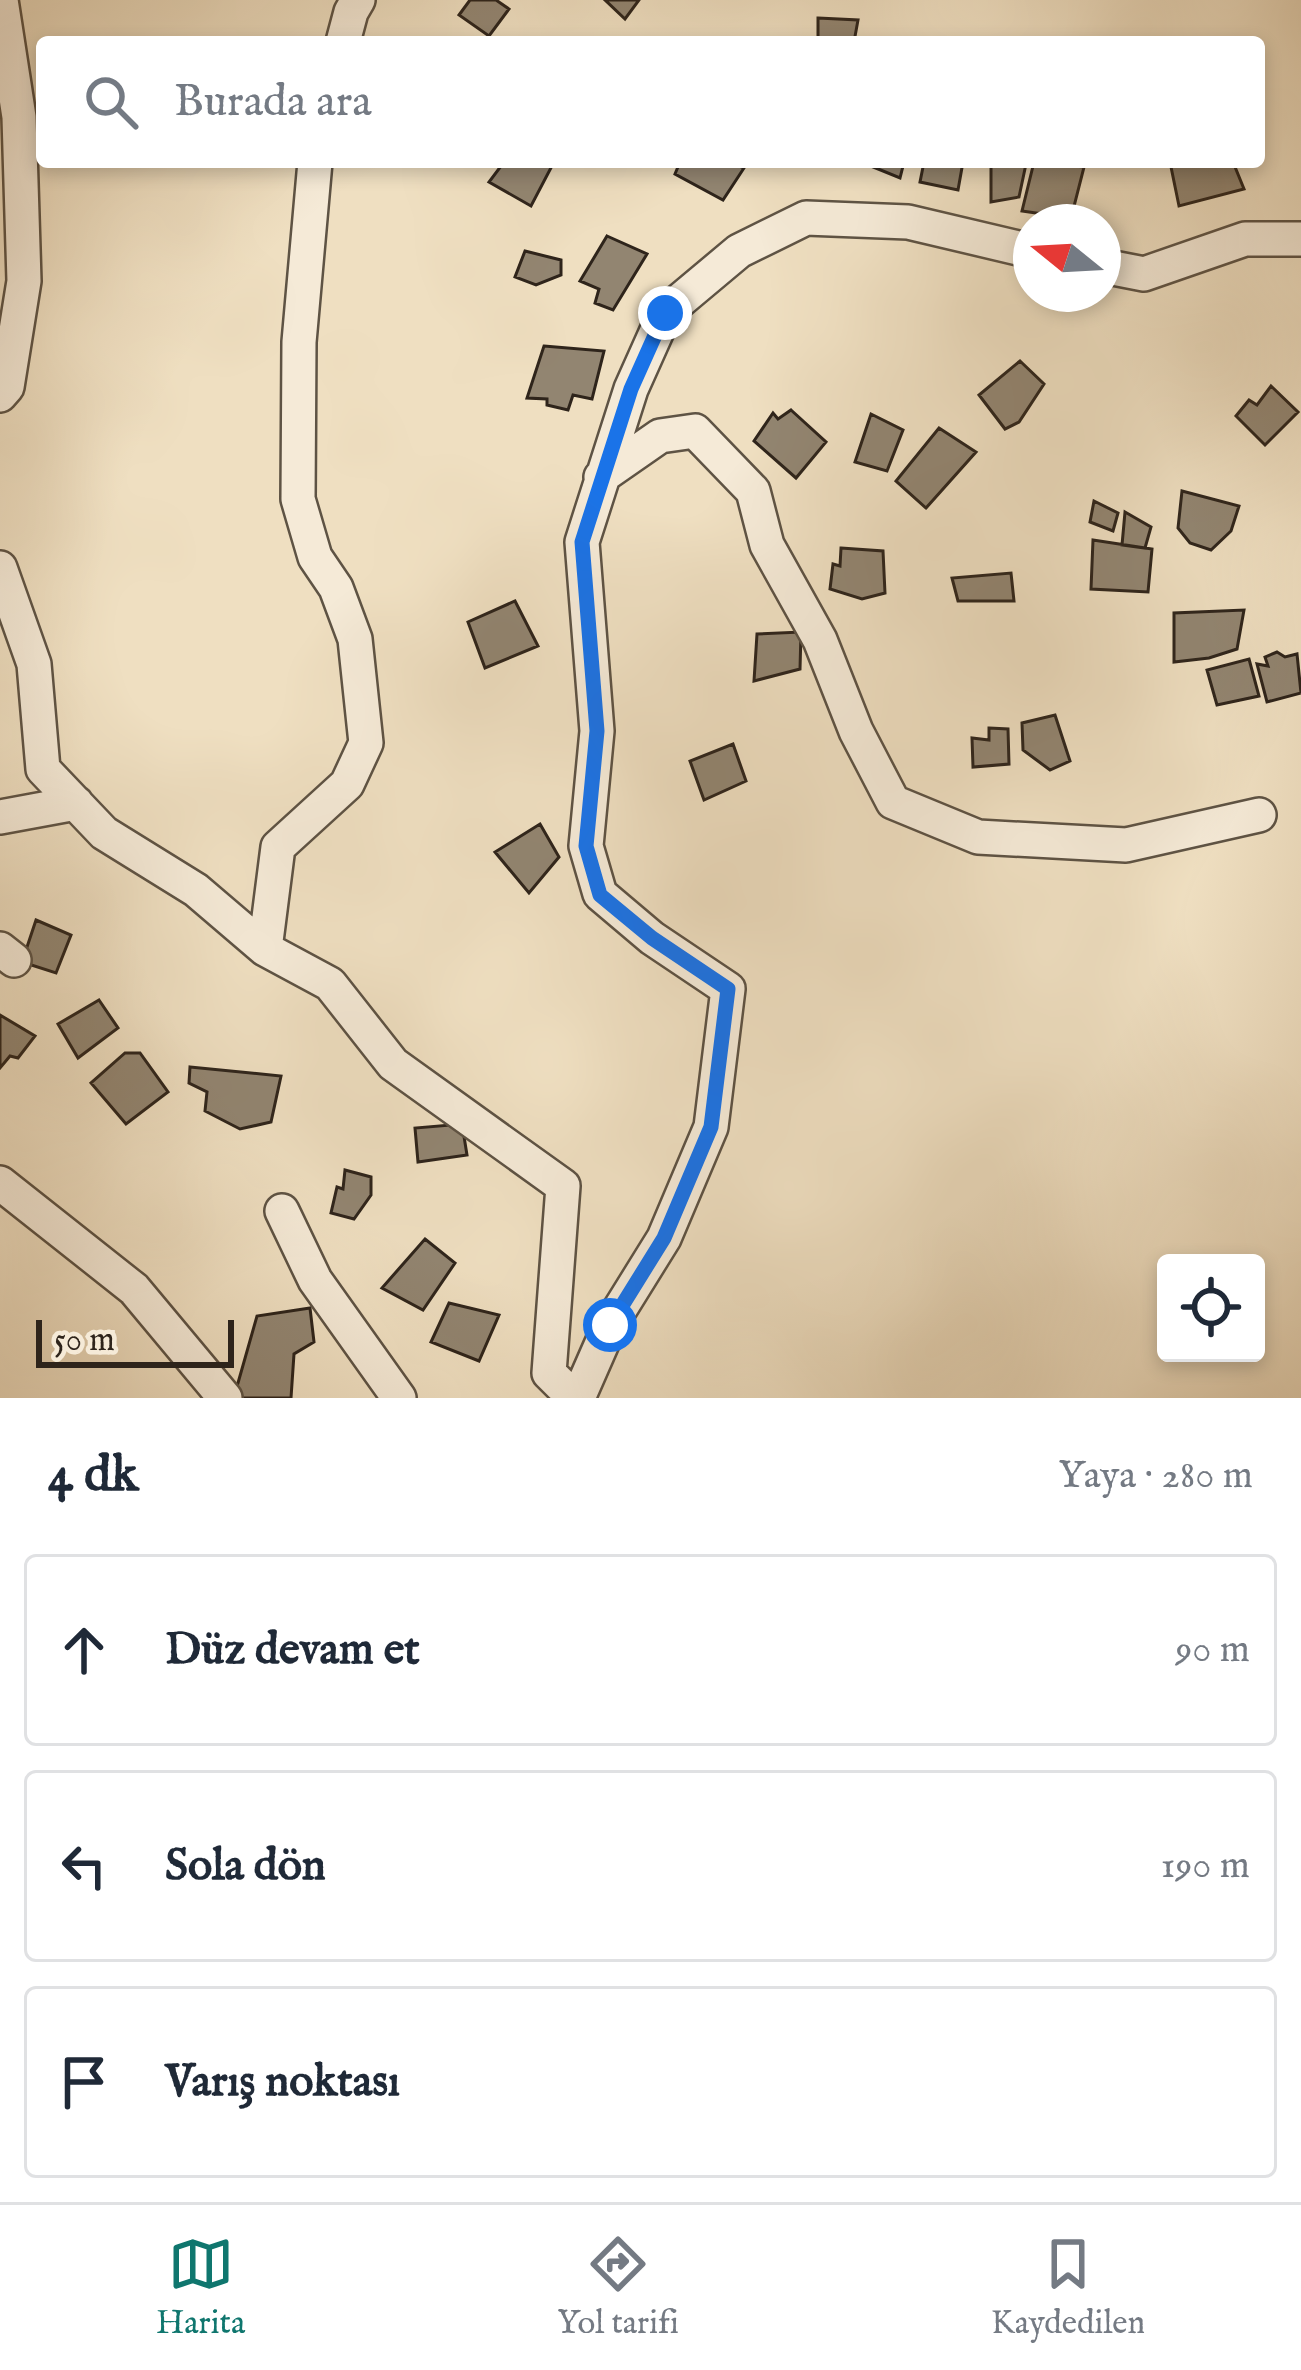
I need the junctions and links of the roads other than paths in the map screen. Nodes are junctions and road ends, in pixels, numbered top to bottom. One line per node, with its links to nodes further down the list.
1 (1, 0): 8 (street)
2 (358, 0): 3 (street)
3 (345, 36)
4 (314, 168): 14 (street)
5 (1301, 239): 7 (street)
6 (1013, 247): 9 (street)
7 (1121, 270)
8 (0, 395)
9 (601, 477): 12 (street); 19 (street)
10 (0, 568): 11 (street)
11 (76, 803): 13 (street); 14 (street)
12 (1259, 815)
13 (0, 818)
14 (265, 949): 19 (street)
15 (0, 1183): 17 (street)
16 (282, 1211): 18 (street)
17 (225, 1398)
18 (399, 1398)
19 (576, 1398)

